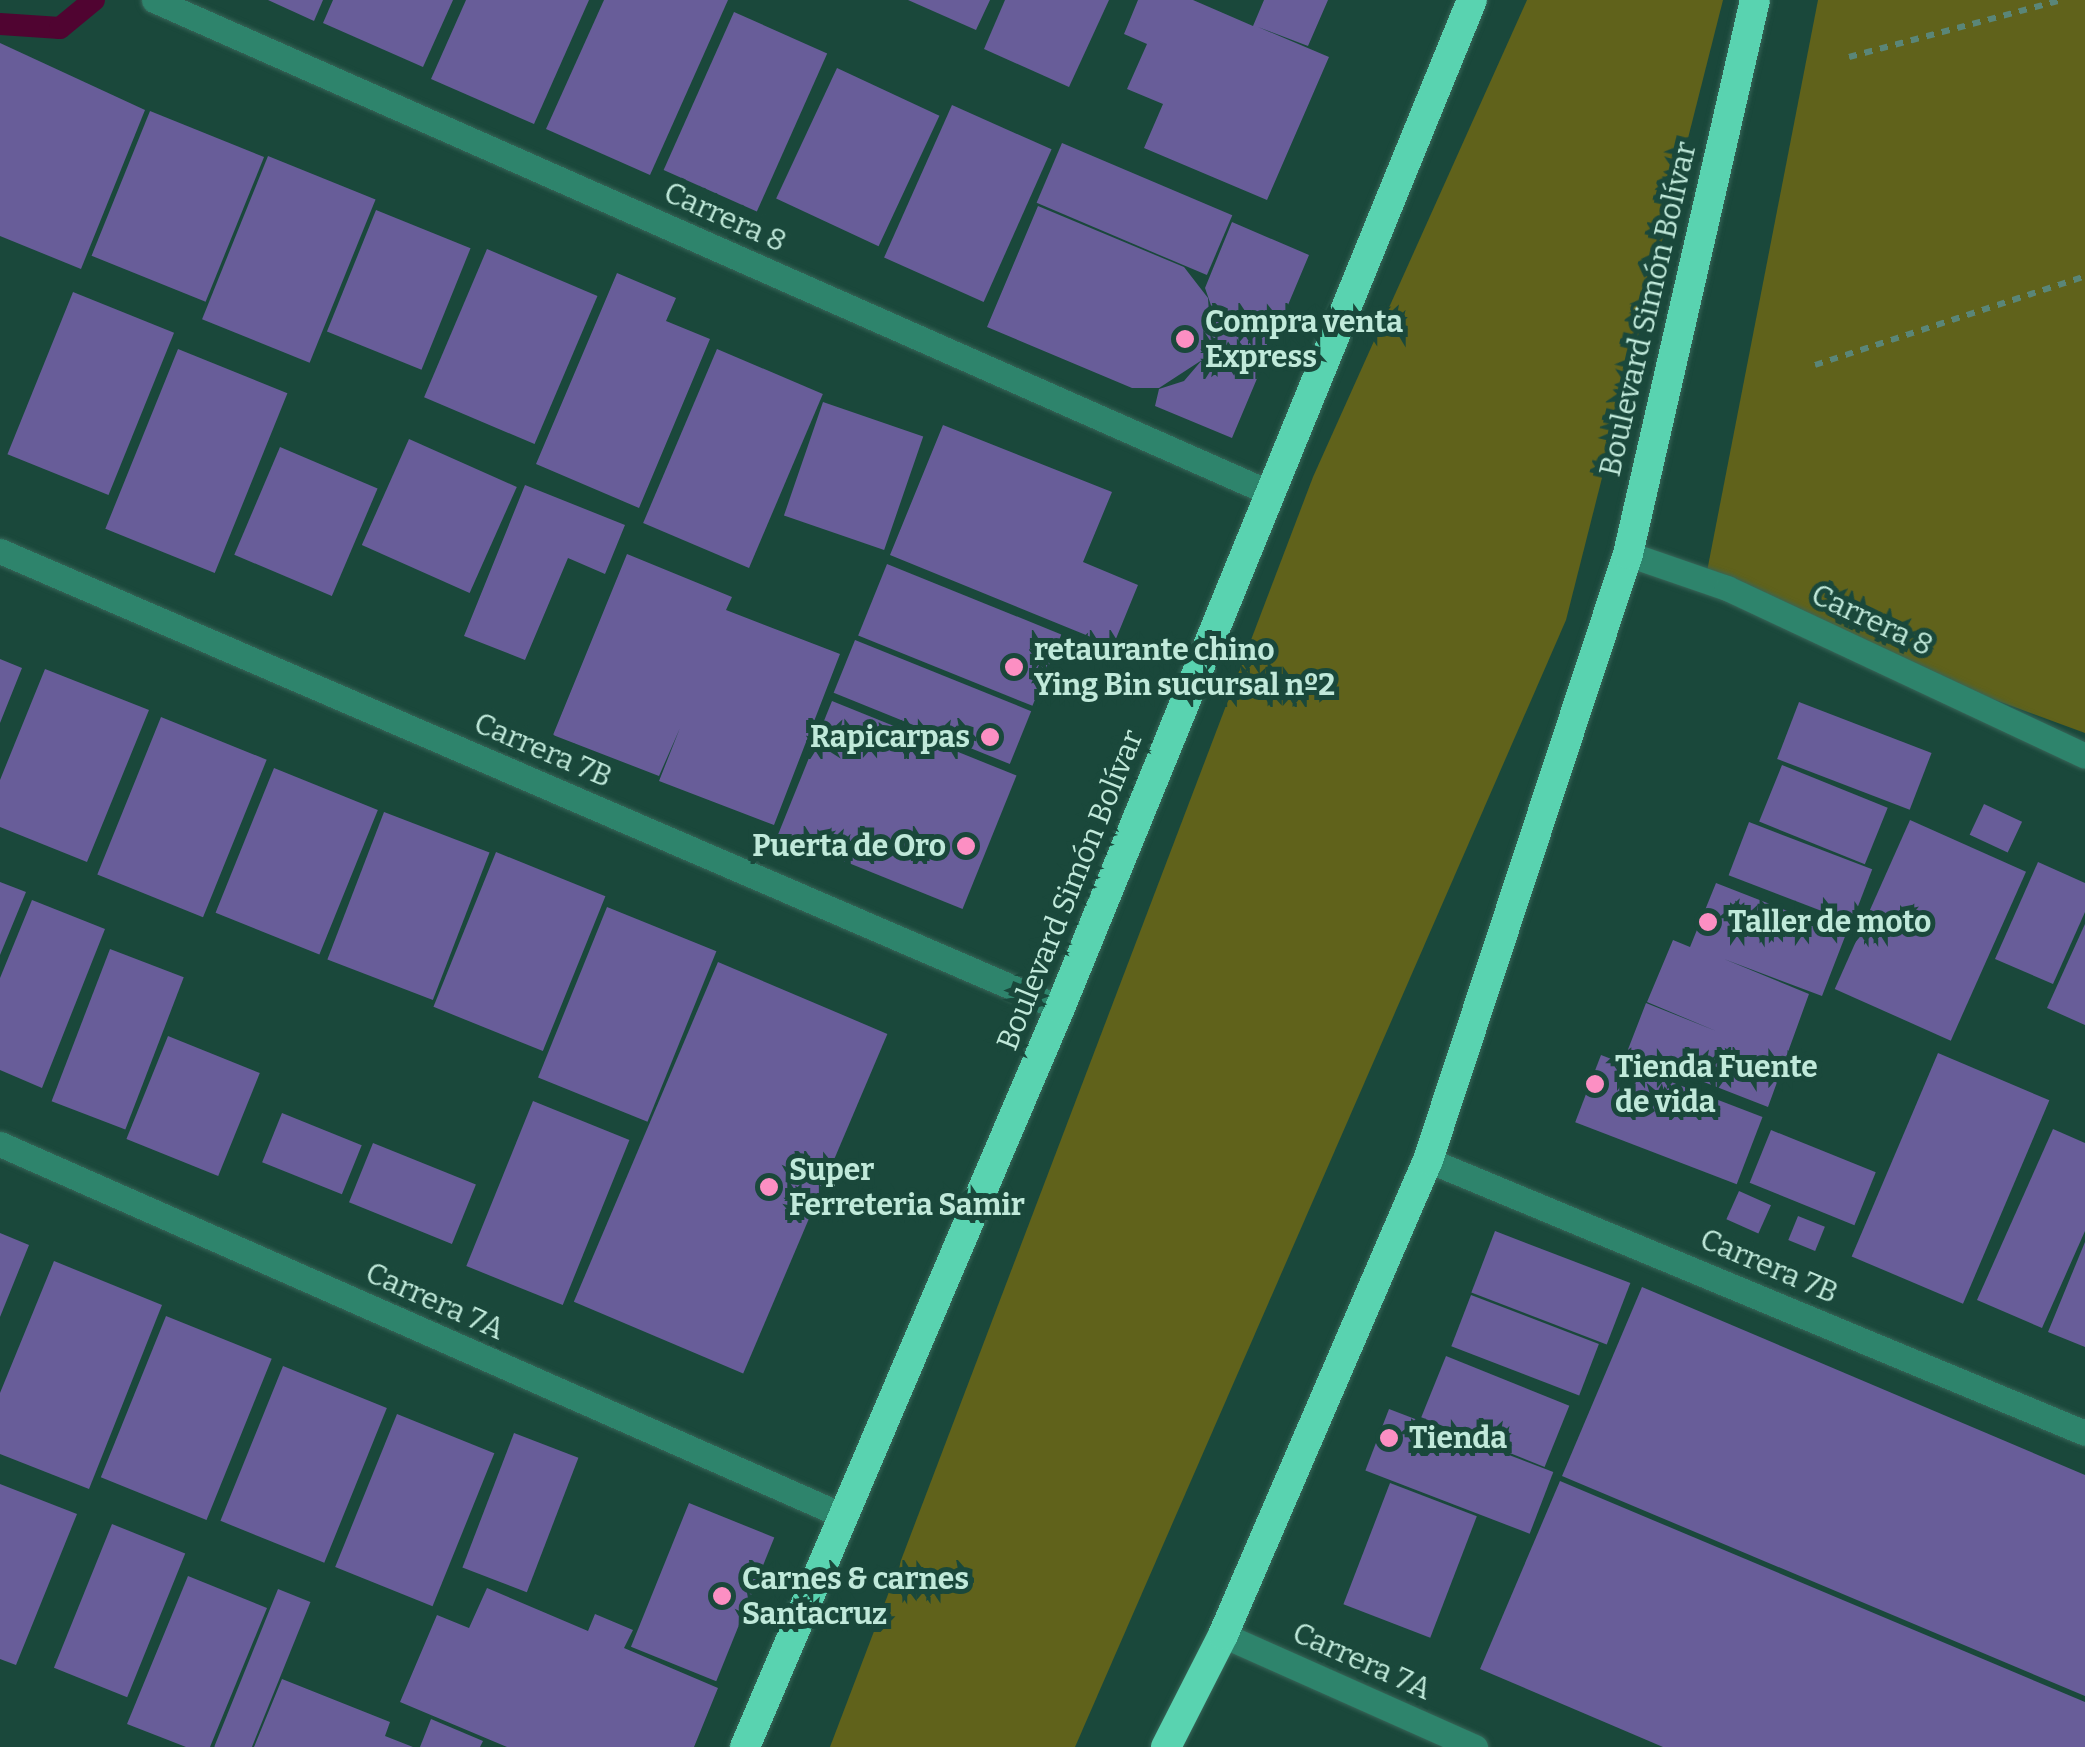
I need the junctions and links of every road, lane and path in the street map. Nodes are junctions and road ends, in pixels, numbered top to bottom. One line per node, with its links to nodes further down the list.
1 (154, 0): 8 (street, Carrera 8)
2 (1472, 0): 8 (highway, Boulevard Simón Bolívar)
3 (1755, 0): 10 (highway, Boulevard Simón Bolívar)
4 (2060, 0): 5 (path)
5 (1849, 57)
6 (2085, 276): 7 (path)
7 (1815, 365)
8 (1270, 493): 12 (highway, Boulevard Simón Bolívar)
9 (0, 551): 12 (street, Carrera 7B)
10 (1628, 554): 11 (street, Carrera 8); 14 (highway, Boulevard Simón Bolívar)
11 (2085, 756)
12 (1060, 1008): 16 (highway, Boulevard Simón Bolívar)
13 (0, 1144): 16 (street, Carrera 7A)
14 (1428, 1160): 15 (street, Carrera 7B); 17 (highway, Boulevard Simón Bolívar)
15 (2085, 1433)
16 (844, 1516): 18 (highway, Boulevard Simón Bolívar)
17 (1222, 1634): 19 (highway, Boulevard Simón Bolívar); 20 (street, Carrera 7A)
18 (746, 1745)
19 (1166, 1747)
20 (1475, 1747)

